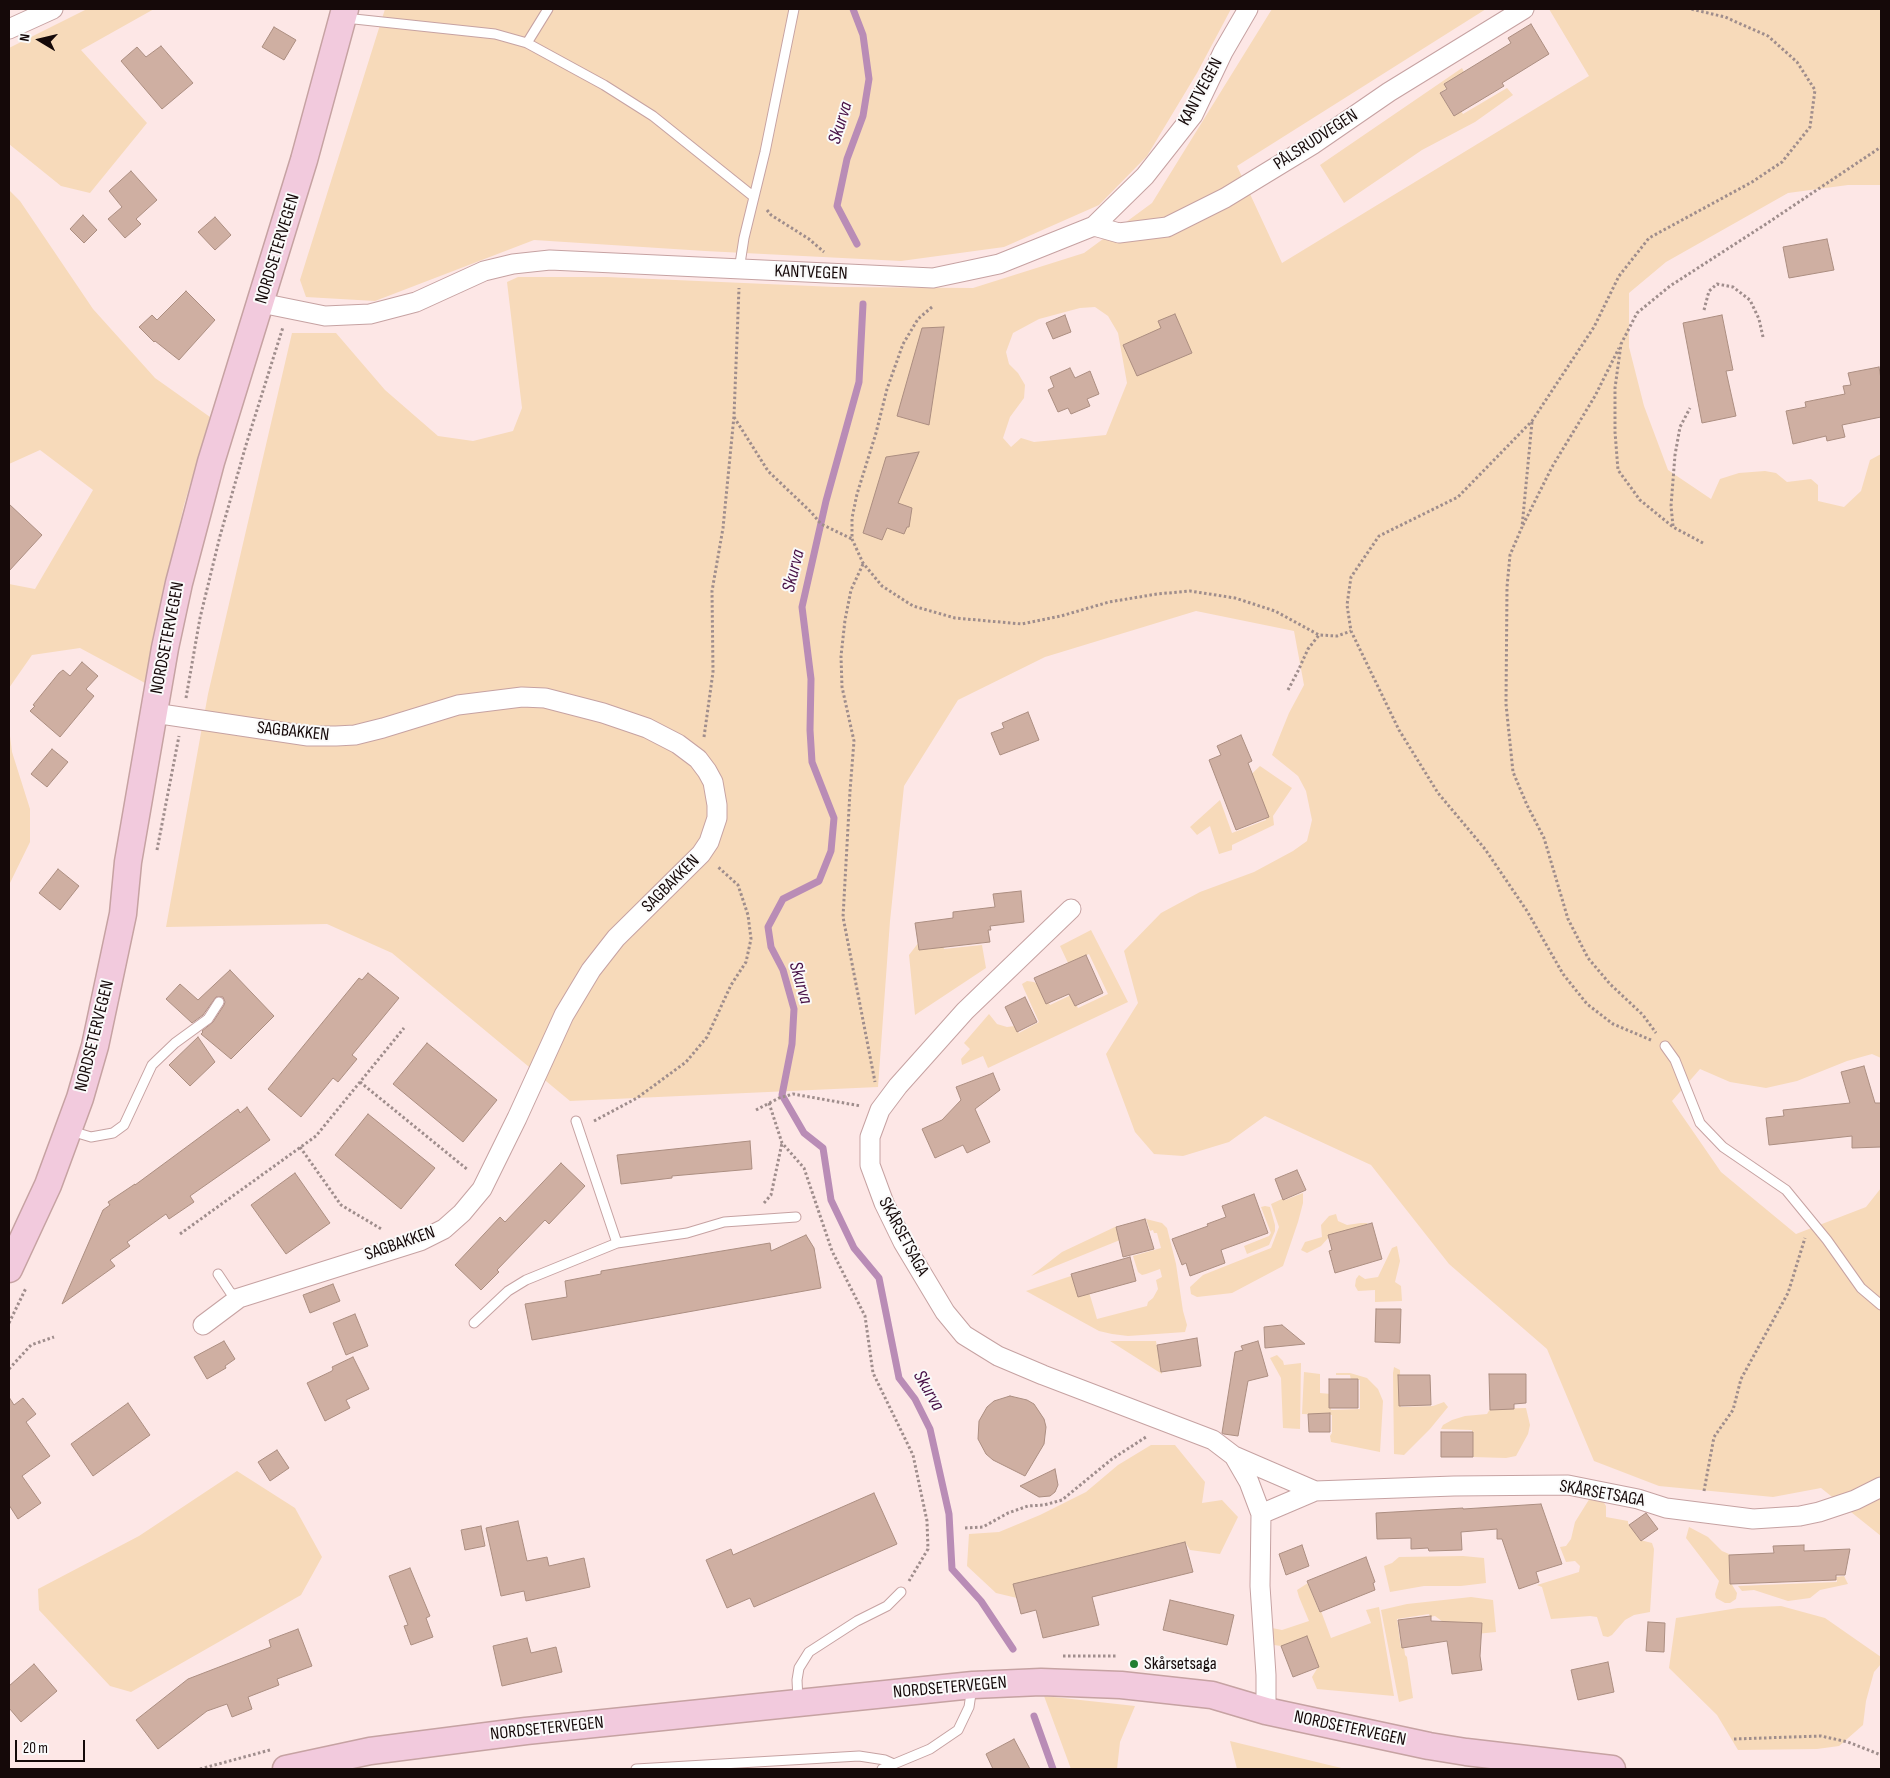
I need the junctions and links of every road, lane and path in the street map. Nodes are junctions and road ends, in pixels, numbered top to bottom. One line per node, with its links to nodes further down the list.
1 (53, 9): 8 (street)
2 (548, 9): 9 (lane)
3 (794, 9): 11 (lane)
4 (1248, 9): 12 (street, KANTVEGEN)
5 (1524, 9): 12 (street, PÅLSRUDVEGEN)
6 (1691, 9): 22 (path)
7 (344, 13): 9 (lane); 15 (main road, NORDSETERVEGEN)
8 (9, 29)
9 (527, 42): 11 (lane)
10 (1881, 147): 19 (path)
11 (754, 197): 13 (lane); 14 (path)
12 (1094, 226): 14 (street, KANTVEGEN)
13 (738, 270): 14 (street, KANTVEGEN); 15 (street, KANTVEGEN); 21 (path)
14 (837, 274)
15 (261, 303): 31 (main road, NORDSETERVEGEN)
16 (932, 307): 25 (path)
17 (1704, 310): 18 (path)
18 (1763, 337)
19 (1621, 344): 23 (path); 24 (path)
20 (1690, 408): 24 (path)
21 (734, 416): 25 (path); 32 (path)
22 (1532, 421): 23 (path); 28 (path)
23 (1522, 527): 37 (path)
24 (1673, 527): 26 (path)
25 (852, 539): 27 (path)
26 (1703, 543)
27 (863, 563): 29 (path); 41 (path)
28 (1351, 631): 29 (path); 37 (path)
29 (1320, 635): 30 (path)
30 (1288, 690)
31 (154, 713): 32 (street, SAGBAKKEN); 44 (main road, NORDSETERVEGEN)
32 (698, 759): 33 (street, SAGBAKKEN)
33 (701, 854): 43 (path); 47 (street, SAGBAKKEN)
34 (1071, 909): 41 (street, SKÅRSETSAGA)
35 (219, 1002): 44 (lane)
36 (404, 1028): 38 (path)
37 (1665, 1046): 50 (lane)
38 (360, 1082): 46 (path); 47 (path)
39 (769, 1103): 40 (path); 41 (path); 45 (path)
40 (756, 1110)
41 (880, 1110): 62 (street, SKÅRSETSAGA)
42 (576, 1121): 52 (lane)
43 (594, 1121)
44 (69, 1130): 54 (main road, NORDSETERVEGEN)
45 (782, 1143): 49 (path); 69 (path)
46 (300, 1147): 51 (path); 53 (path)
47 (485, 1184): 53 (street, SAGBAKKEN)
48 (796, 1216): 49 (lane)
49 (759, 1220): 52 (lane)
50 (1810, 1221): 57 (lane); 66 (path)
51 (180, 1234)
52 (617, 1243): 58 (lane)
53 (408, 1245): 56 (street, SAGBAKKEN)
54 (9, 1269)
55 (218, 1274): 56 (lane)
56 (239, 1298): 59 (street, SAGBAKKEN)
57 (1881, 1305)
58 (474, 1323)
59 (203, 1325)
60 (54, 1337): 61 (path)
61 (9, 1369)
62 (1176, 1426): 63 (street, SKÅRSETSAGA); 68 (path)
63 (1234, 1456): 65 (street, SKÅRSETSAGA); 67 (street, SKÅRSETSAGA)
64 (1881, 1487): 66 (street, SKÅRSETSAGA)
65 (1315, 1491): 66 (street, SKÅRSETSAGA); 67 (street, SKÅRSETSAGA)
66 (1682, 1510)
67 (1261, 1514): 72 (street, SKÅRSETSAGA)
68 (965, 1528)
69 (901, 1592): 71 (lane)
70 (973, 1684): 71 (main road, NORDSETERVEGEN); 72 (main road, NORDSETERVEGEN); 75 (lane)
71 (799, 1702): 76 (main road, NORDSETERVEGEN)
72 (1266, 1711): 79 (main road, NORDSETERVEGEN)
73 (1734, 1739): 74 (path)
74 (1881, 1755)
75 (894, 1764): 77 (lane); 78 (lane)
76 (286, 1769)
77 (636, 1769)
78 (882, 1769)
79 (1612, 1769)

